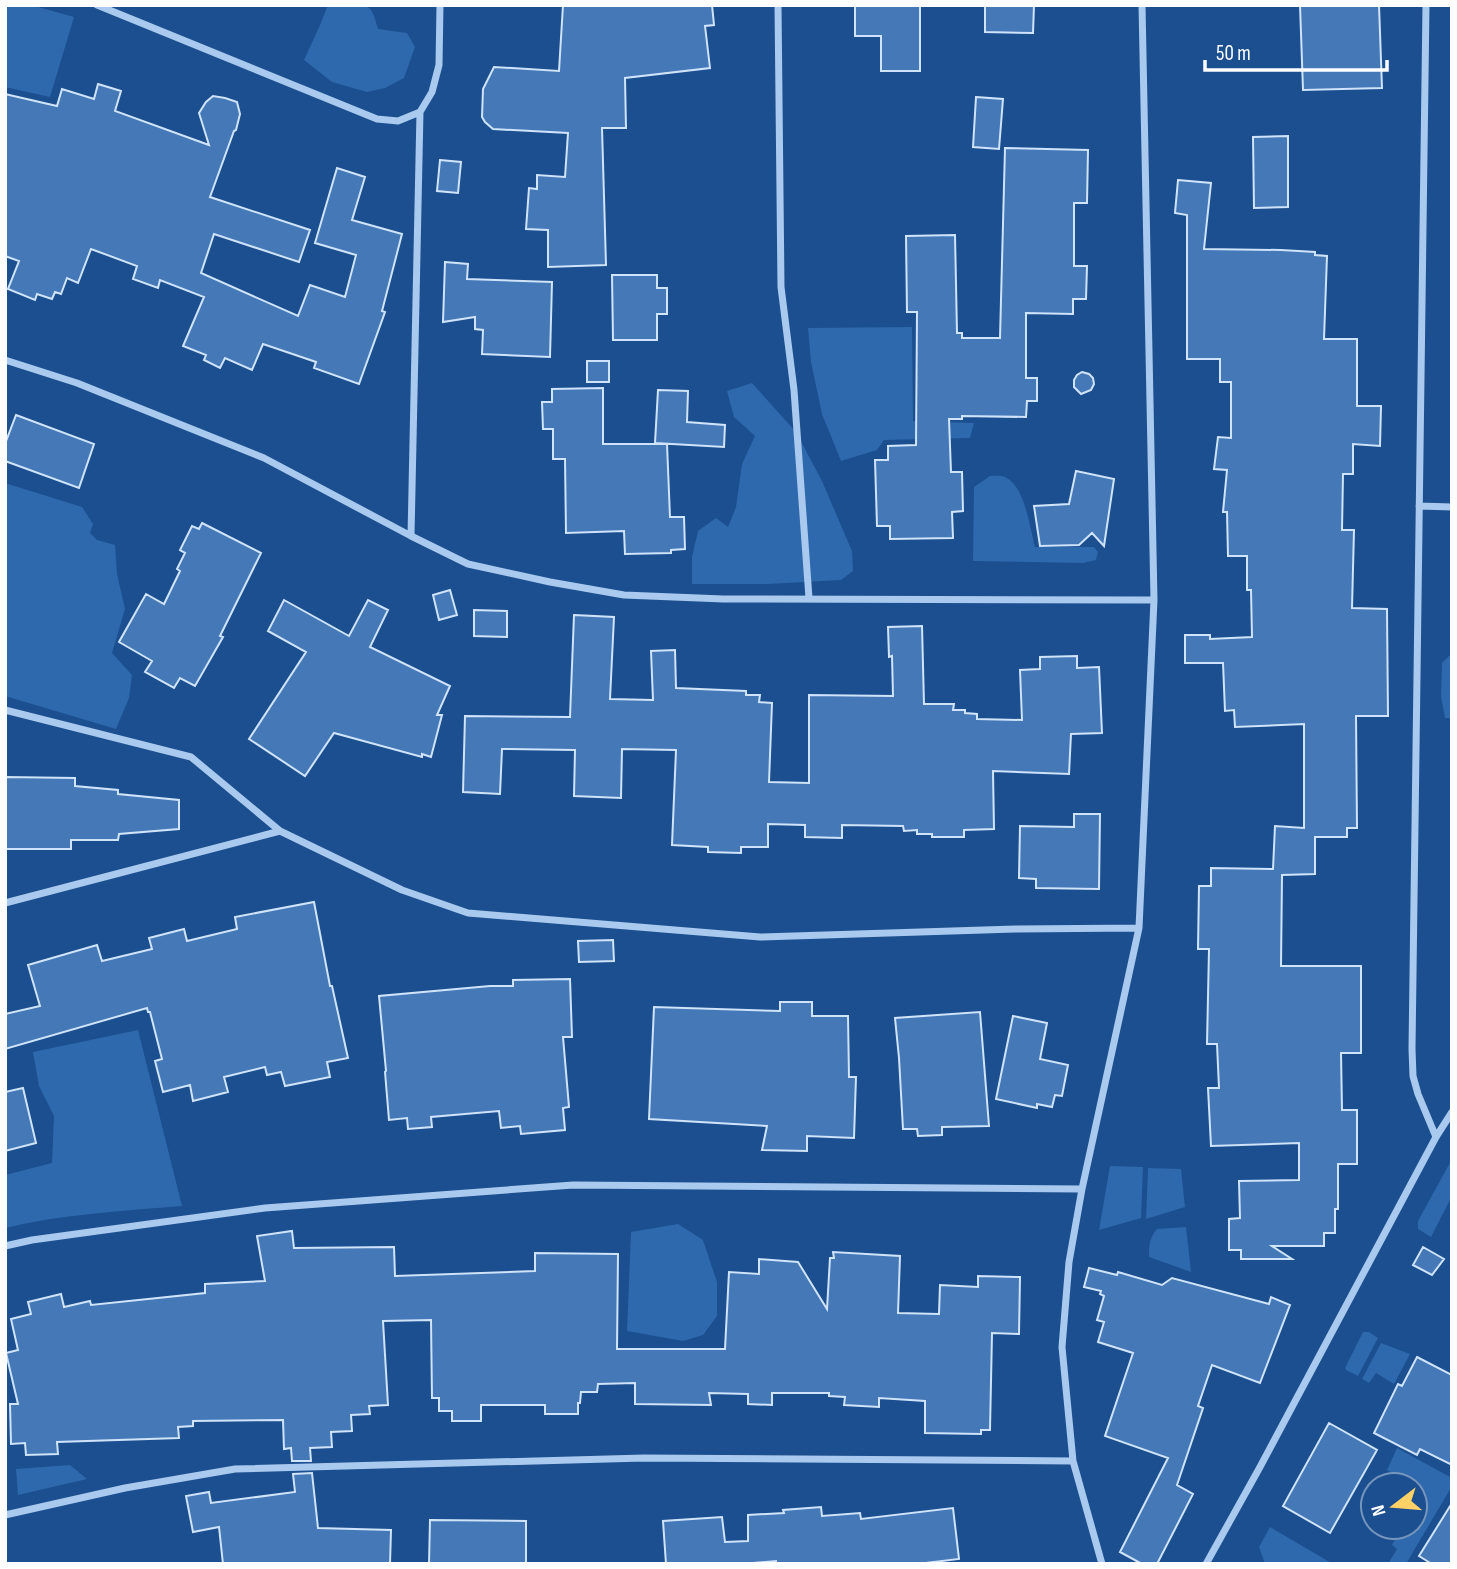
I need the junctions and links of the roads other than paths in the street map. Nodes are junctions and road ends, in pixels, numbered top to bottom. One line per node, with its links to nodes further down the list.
1 (96, 5): 6 (street)
2 (440, 5): 6 (street)
3 (778, 5): 11 (street)
4 (1142, 5): 12 (street)
5 (1426, 5): 8 (street)
6 (420, 112): 10 (street)
7 (5, 360): 10 (street)
8 (1419, 506): 9 (street); 18 (street)
9 (1452, 507)
10 (411, 536): 11 (street)
11 (809, 598): 12 (street)
12 (1154, 600): 16 (street)
13 (5, 710): 14 (street)
14 (280, 831): 15 (street); 16 (street)
15 (5, 903)
16 (1139, 928): 19 (street)
17 (1452, 1112): 18 (street)
18 (1436, 1137): 24 (street)
19 (1082, 1189): 20 (street); 21 (street)
20 (5, 1246)
21 (1073, 1461): 22 (street); 23 (street)
22 (5, 1515)
23 (1102, 1564)
24 (1206, 1564)

